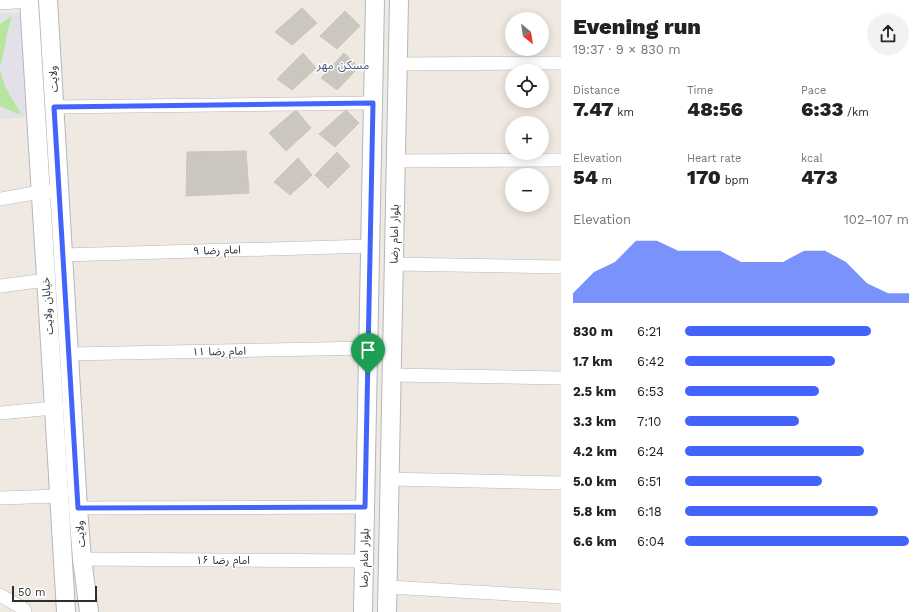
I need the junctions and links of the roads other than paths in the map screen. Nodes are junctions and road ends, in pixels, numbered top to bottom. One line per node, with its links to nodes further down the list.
1 (29, 0): 5 (street); 12 (street, خیابان ولایت)
2 (48, 0): 9 (street, ولایت)
3 (375, 0): 8 (street, بلوار امام رضا)
4 (399, 0): 7 (street, بلوار امام رضا)
5 (0, 3)
6 (561, 63): 7 (street)
7 (398, 64): 11 (street, بلوار امام رضا)
8 (373, 103): 9 (street); 15 (street, بلوار امام رضا)
9 (54, 107): 13 (street, ولایت)
10 (561, 160): 11 (street)
11 (396, 161): 17 (street, بلوار امام رضا)
12 (40, 192): 13 (street); 14 (street); 19 (street, خیابان ولایت)
13 (60, 192): 16 (street, ولایت)
14 (0, 199)
15 (370, 246): 16 (street, امام رضا ۹); 21 (street, بلوار امام رضا)
16 (63, 255): 22 (street, ولایت)
17 (394, 264): 18 (street); 24 (street, بلوار امام رضا)
18 (561, 267)
19 (46, 280): 20 (street); 26 (street, خیابان ولایت)
20 (0, 286)
21 (368, 348): 22 (street, امام رضا ۱۱); 23 (street, بلوار امام رضا)
22 (70, 354): 33 (street, ولایت)
23 (368, 374): 24 (street); 32 (street, بلوار امام رضا)
24 (392, 375): 25 (street); 28 (street, بلوار امام رضا)
25 (561, 378)
26 (54, 408): 27 (street); 30 (street, خیابان ولایت)
27 (0, 413)
28 (390, 479): 29 (street); 36 (street, بلوار امام رضا)
29 (561, 483)
30 (59, 496): 31 (street); 40 (street, خیابان ولایت)
31 (0, 498)
32 (365, 507): 33 (street); 35 (street, بلوار امام رضا)
33 (78, 508): 34 (street, ولایت)
34 (82, 559): 35 (street, امام رضا ۱۶); 41 (street, ولایت)
35 (364, 561): 42 (street, بلوار امام رضا)
36 (388, 587): 38 (street); 43 (street, بلوار امام رضا)
37 (0, 595): 39 (street)
38 (561, 597)
39 (26, 612)
40 (66, 612)
41 (89, 612)
42 (363, 612)
43 (387, 612)

